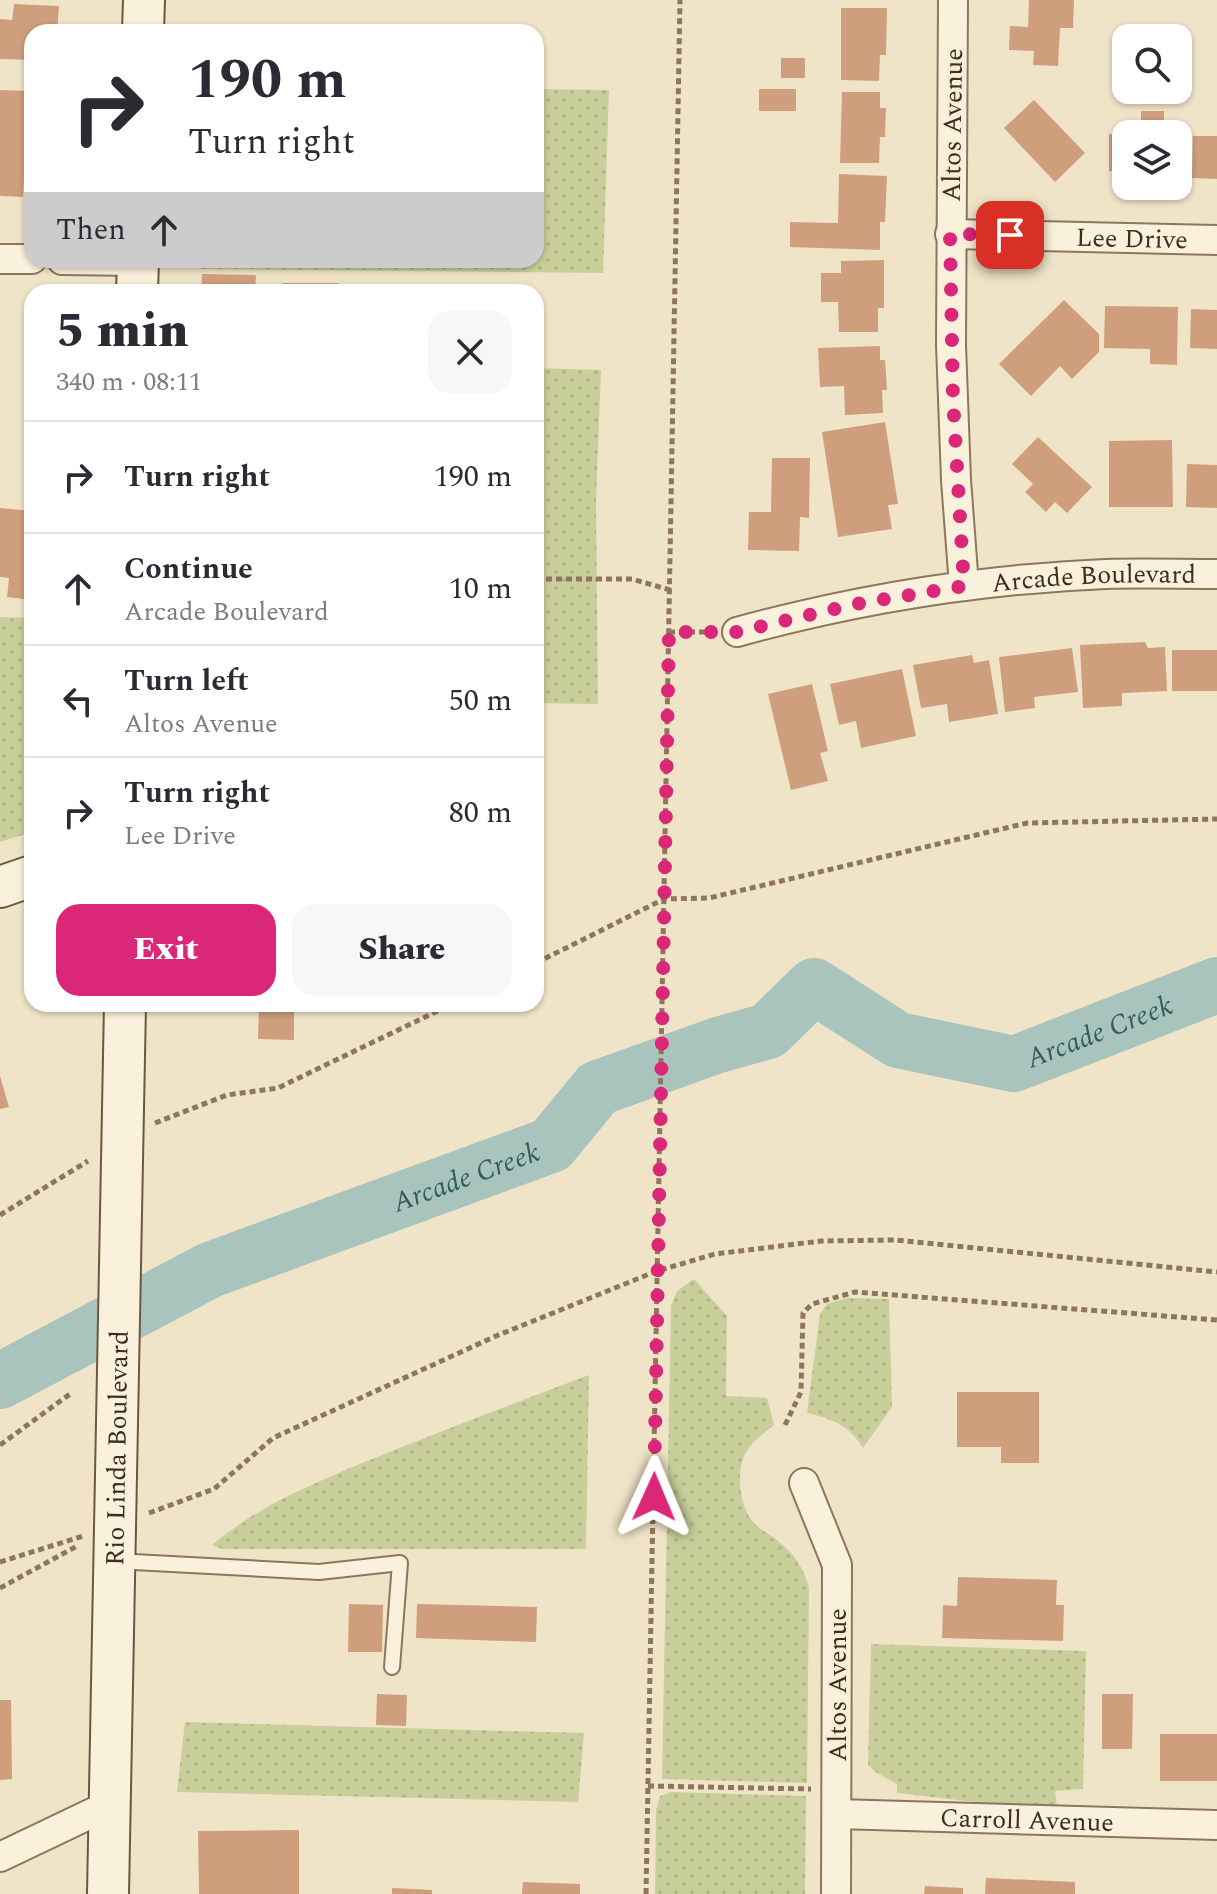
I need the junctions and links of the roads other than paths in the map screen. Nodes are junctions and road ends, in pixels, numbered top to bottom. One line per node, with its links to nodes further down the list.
1 (144, 0): 3 (main road)
2 (953, 0): 4 (street, Altos Avenue)
3 (143, 24)
4 (950, 234): 5 (street, Lee Drive); 11 (street, Altos Avenue)
5 (1217, 240)
6 (0, 259): 7 (street)
7 (24, 259)
8 (117, 268): 9 (street)
9 (138, 271)
10 (1217, 574): 11 (street, Arcade Boulevard)
11 (964, 586): 12 (street, Arcade Boulevard)
12 (737, 632)
13 (24, 879): 14 (main road)
14 (0, 887)
15 (125, 1012): 17 (main road, Rio Linda Boulevard)
16 (804, 1483): 20 (street, Altos Avenue)
17 (115, 1544): 18 (lane); 19 (main road, Rio Linda Boulevard)
18 (392, 1667)
19 (109, 1805): 22 (street); 23 (main road, Rio Linda Boulevard)
20 (837, 1814): 21 (street, Carroll Avenue); 24 (street, Altos Avenue)
21 (1217, 1825)
22 (0, 1857)
23 (108, 1894)
24 (836, 1894)

